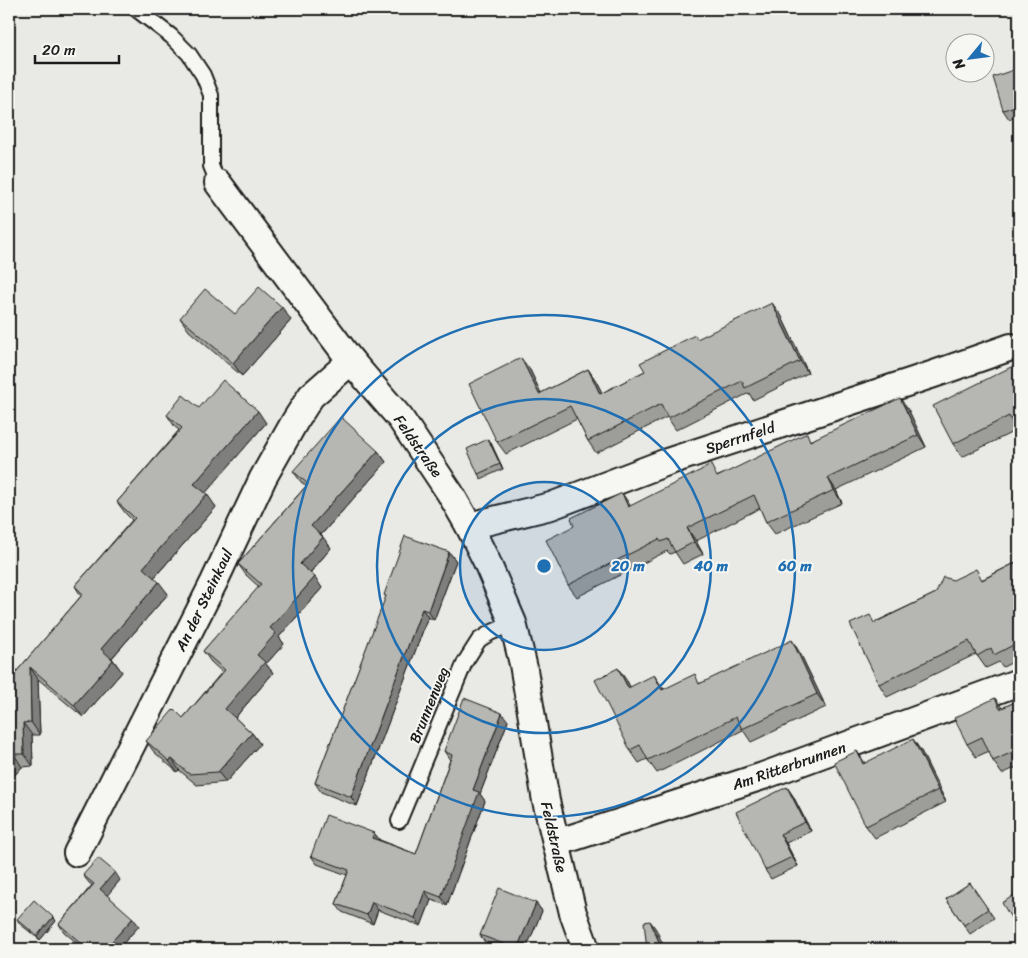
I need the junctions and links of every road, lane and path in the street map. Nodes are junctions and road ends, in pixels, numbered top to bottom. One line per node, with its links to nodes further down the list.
1 (136, 9): 2 (lane, Feldstraße)
2 (218, 183): 4 (street, Feldstraße)
3 (1011, 347): 5 (street, Sperrnfeld)
4 (351, 361): 5 (street, Feldstraße); 10 (street, An der Steinkaul)
5 (469, 526): 6 (street, Feldstraße)
6 (513, 623): 8 (lane, Brunnenweg); 9 (street, Feldstraße)
7 (1019, 682): 9 (street, Am Ritterbrunnen)
8 (399, 821)
9 (556, 843): 11 (street, Feldstraße)
10 (77, 853)
11 (586, 949)

